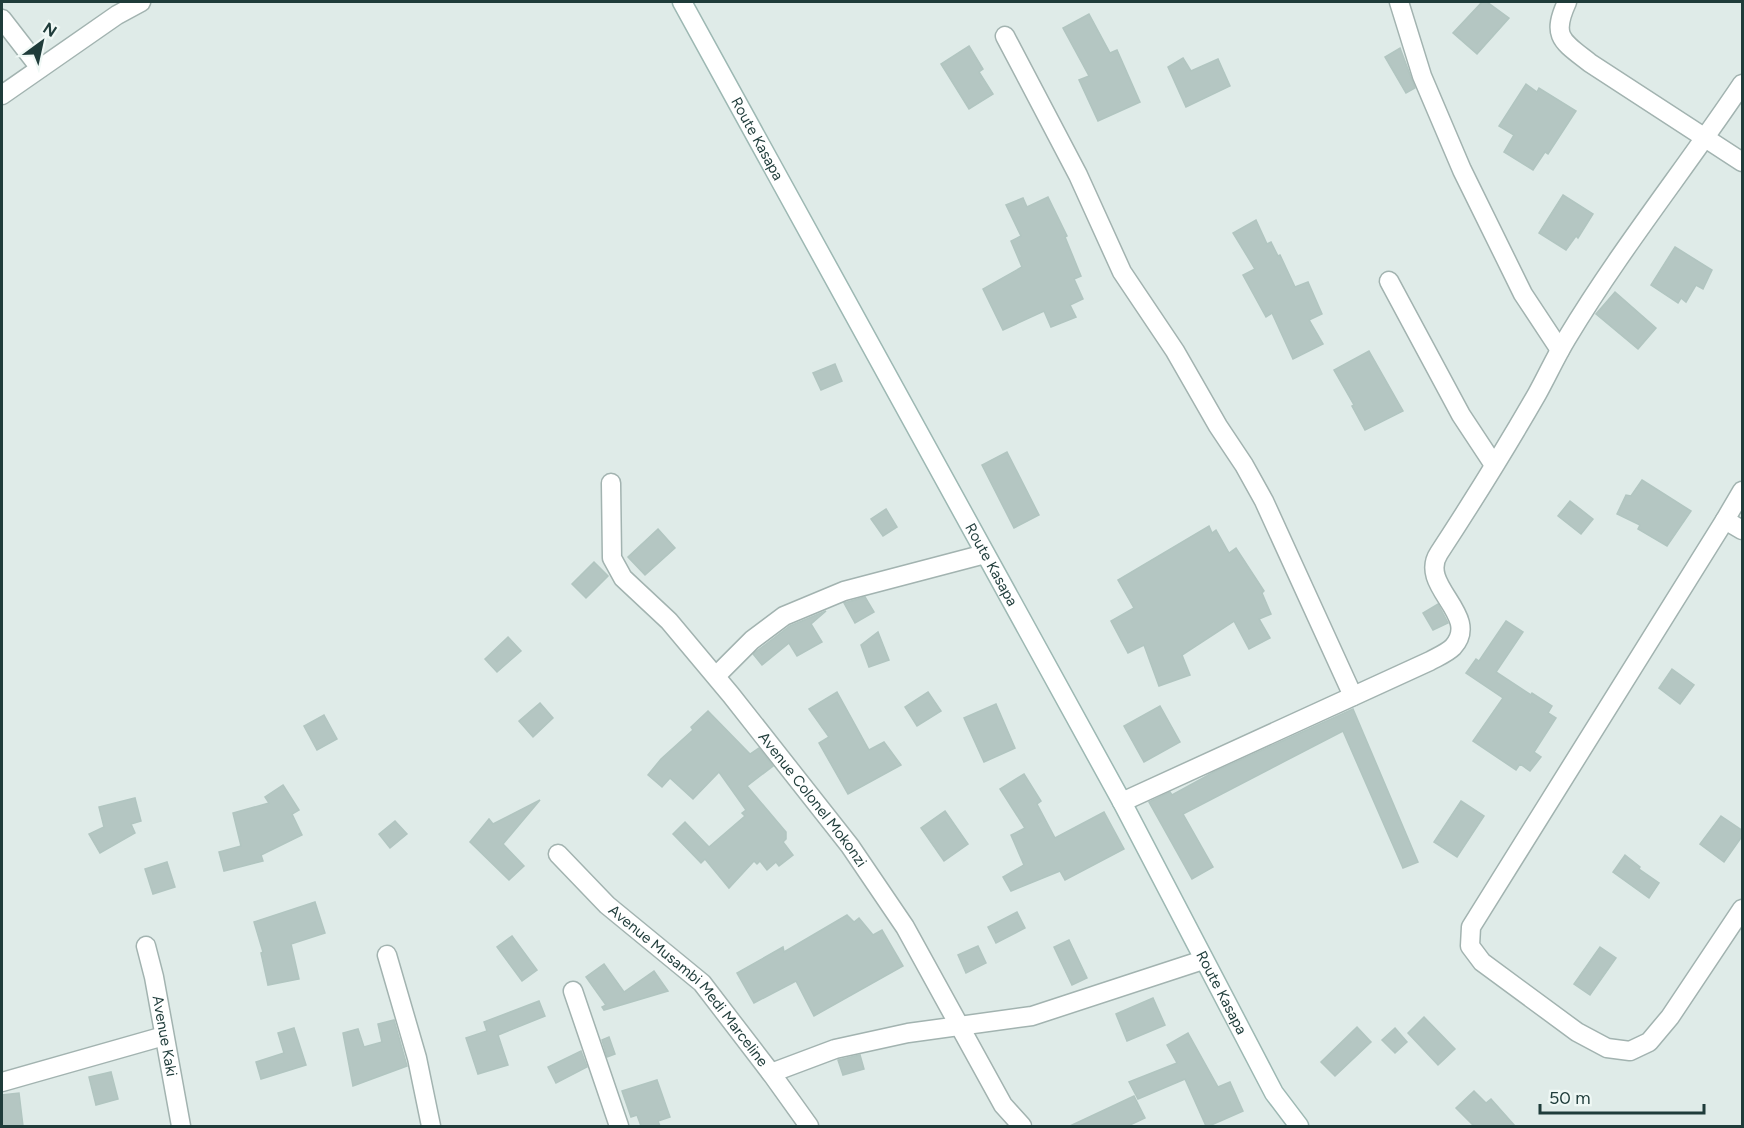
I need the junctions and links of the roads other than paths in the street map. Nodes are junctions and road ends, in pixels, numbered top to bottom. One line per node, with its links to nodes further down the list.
1 (141, 2): 7 (street)
2 (682, 2): 19 (street, Route Kasapa)
3 (1399, 2): 13 (street)
4 (1567, 2): 10 (street)
5 (2, 19): 7 (street)
6 (1005, 36): 21 (street)
7 (39, 68): 9 (street)
8 (1743, 84): 10 (street)
9 (2, 94)
10 (1706, 138): 11 (street); 13 (street)
11 (1743, 162)
12 (1389, 281): 14 (street)
13 (1560, 350): 14 (street)
14 (1494, 465): 21 (street)
15 (610, 483): 20 (street, Avenue Colonel Mokonzi)
16 (1743, 491): 17 (street)
17 (1725, 520): 18 (street); 24 (street)
18 (1743, 530)
19 (985, 554): 20 (street); 22 (street, Route Kasapa)
20 (716, 676): 29 (street, Avenue Colonel Mokonzi)
21 (1353, 696): 22 (street)
22 (1122, 802): 27 (street, Route Kasapa)
23 (558, 854): 31 (street, Avenue Musambi Medi Marceline)
24 (1743, 909)
25 (146, 946): 30 (street, Avenue Kaki)
26 (387, 955): 34 (street)
27 (1203, 960): 29 (street); 38 (street, Route Kasapa)
28 (573, 991): 35 (street)
29 (962, 1027): 31 (street); 37 (street, Avenue Colonel Mokonzi)
30 (164, 1036): 32 (street); 33 (street, Avenue Kaki)
31 (771, 1073): 36 (street, Avenue Musambi Medi Marceline)
32 (2, 1082)
33 (181, 1126)
34 (431, 1126)
35 (619, 1126)
36 (809, 1126)
37 (1022, 1126)
38 (1299, 1126)

